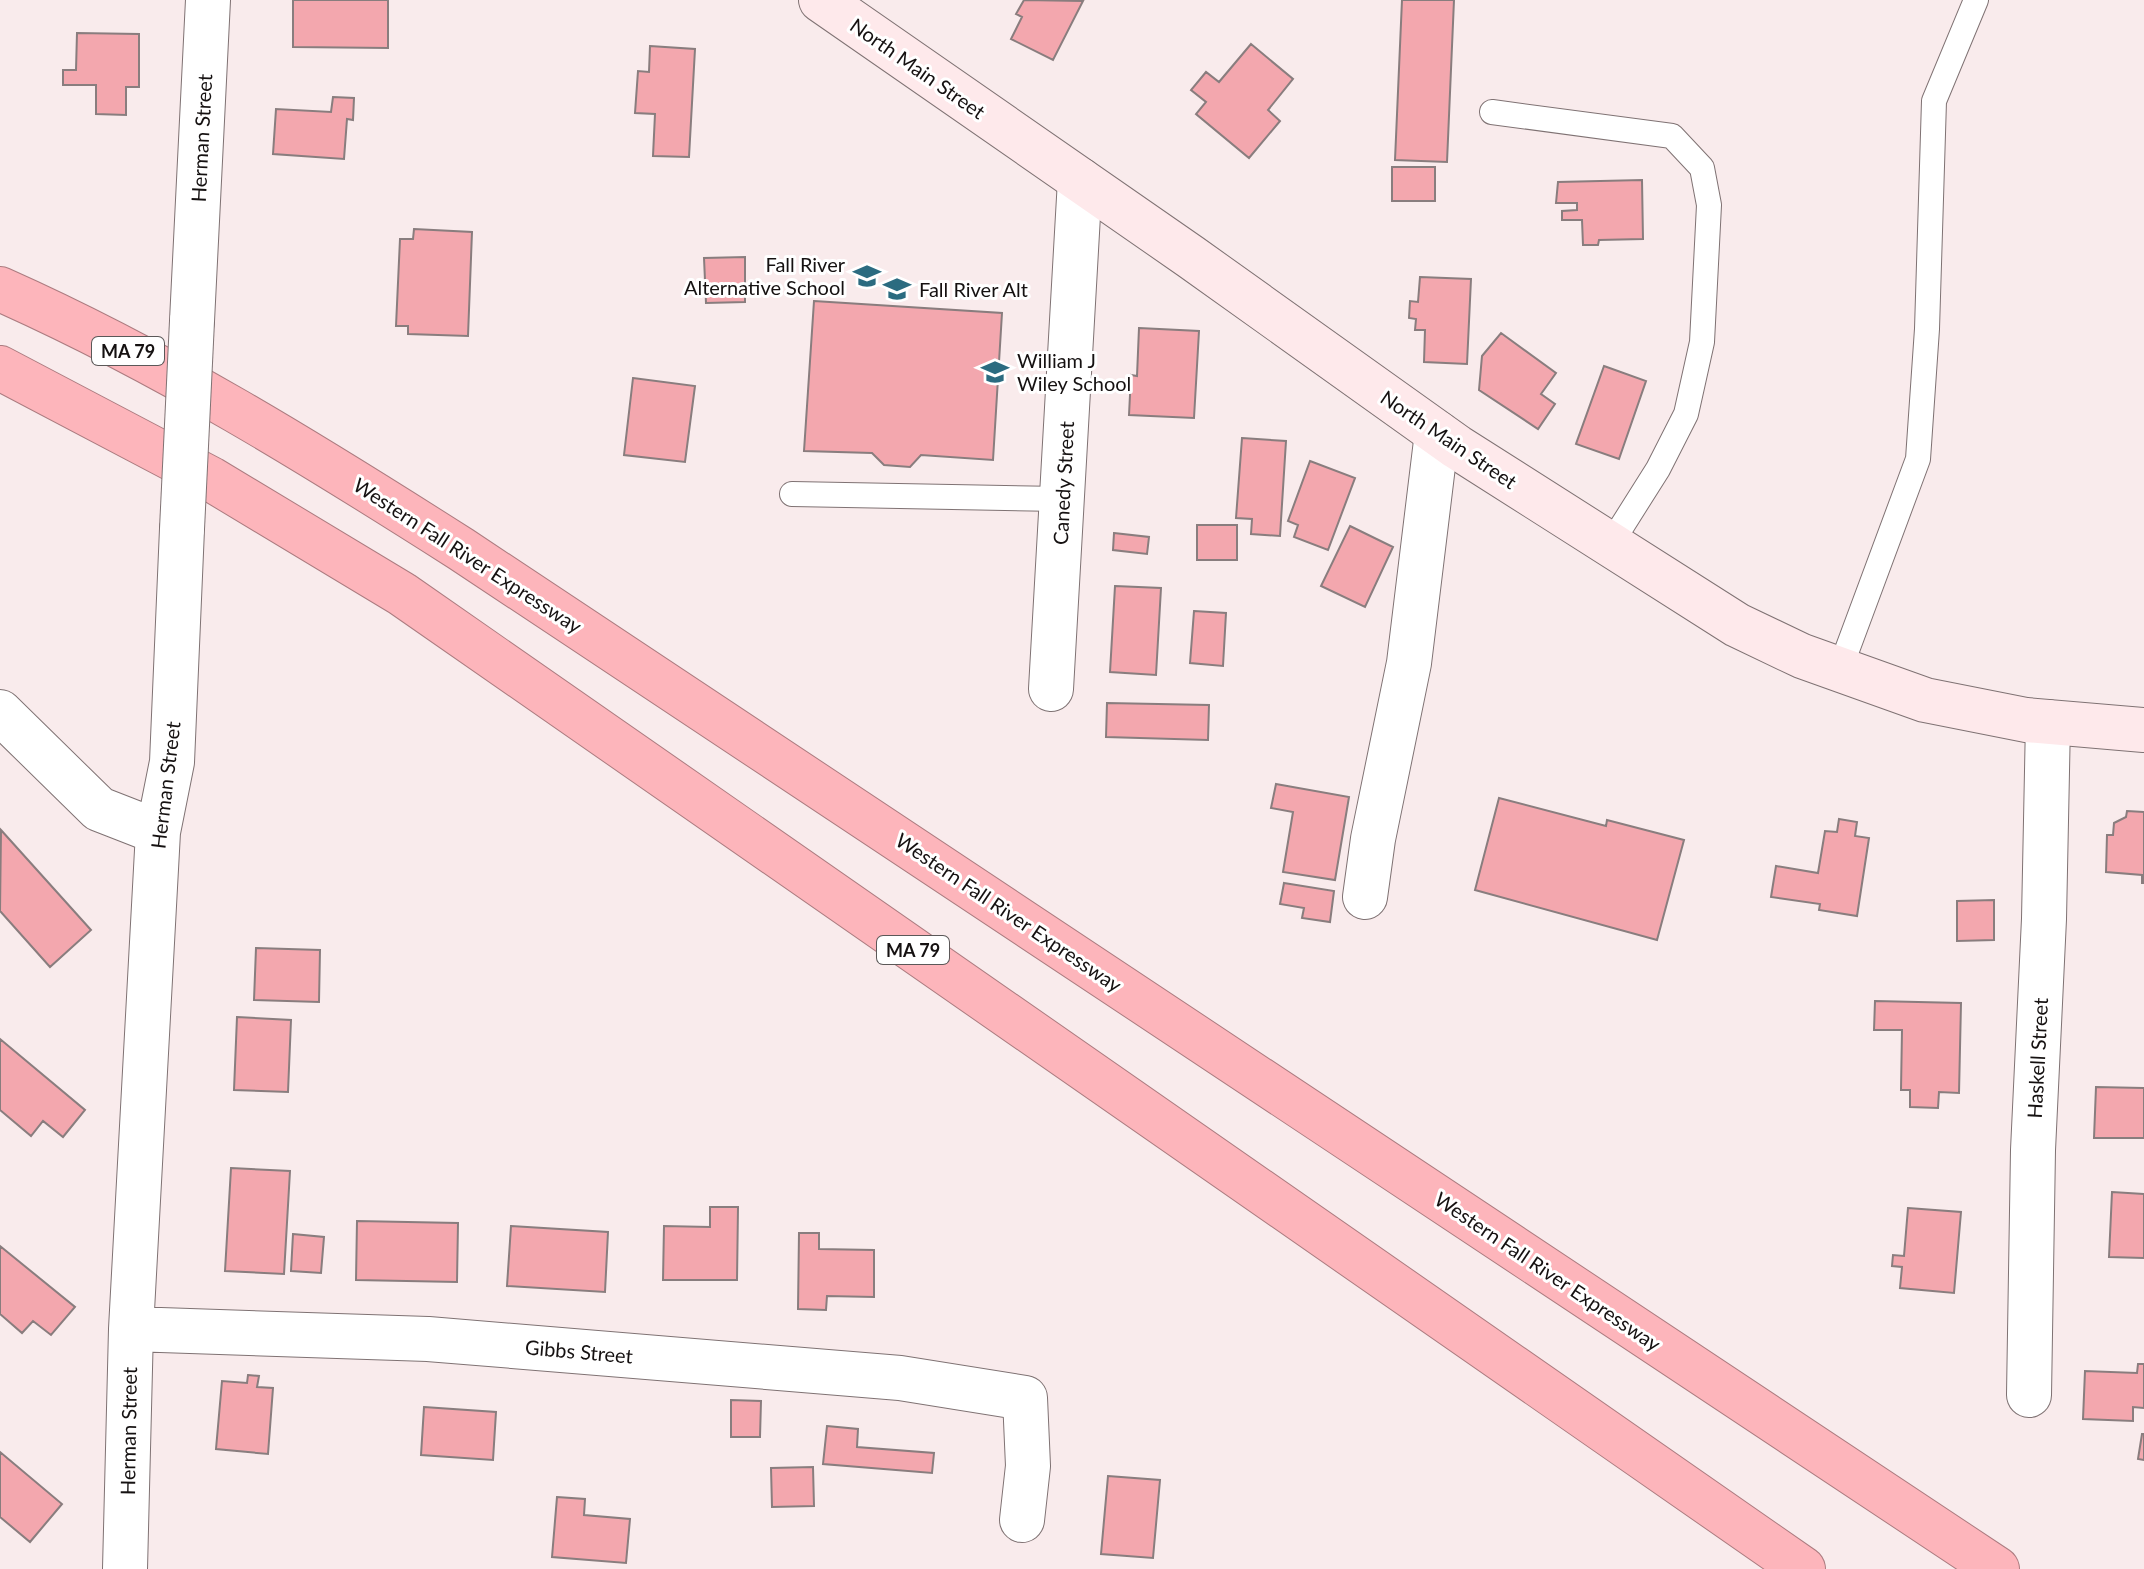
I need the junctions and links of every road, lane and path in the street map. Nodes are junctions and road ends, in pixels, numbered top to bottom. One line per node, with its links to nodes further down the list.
1 (208, 0): 17 (street, Herman Street, bridge)
2 (821, 0): 5 (main road, North Main Street)
3 (1976, 0): 12 (lane)
4 (1492, 112): 11 (lane)
5 (1080, 180): 8 (main road, North Main Street); 10 (street, Canedy Street)
6 (0, 289): 24 (highway, Western Fall River Expressway / MA 79)
7 (0, 368): 23 (highway, MA 79)
8 (1437, 433): 11 (main road, North Main Street); 18 (street)
9 (792, 494): 10 (lane)
10 (1061, 499): 13 (street, Canedy Street)
11 (1610, 545): 12 (main road, North Main Street)
12 (1840, 669): 15 (main road, North Main Street)
13 (1051, 689)
14 (0, 712): 17 (street)
15 (2048, 722): 16 (main road, North Main Street); 20 (street, Haskell Street)
16 (2144, 730)
17 (158, 832): 19 (street, Herman Street)
18 (1365, 897)
19 (131, 1329): 21 (street, Gibbs Street); 22 (street, Herman Street)
20 (2029, 1395)
21 (1022, 1520)
22 (125, 1569)
23 (1803, 1569)
24 (1997, 1569)

